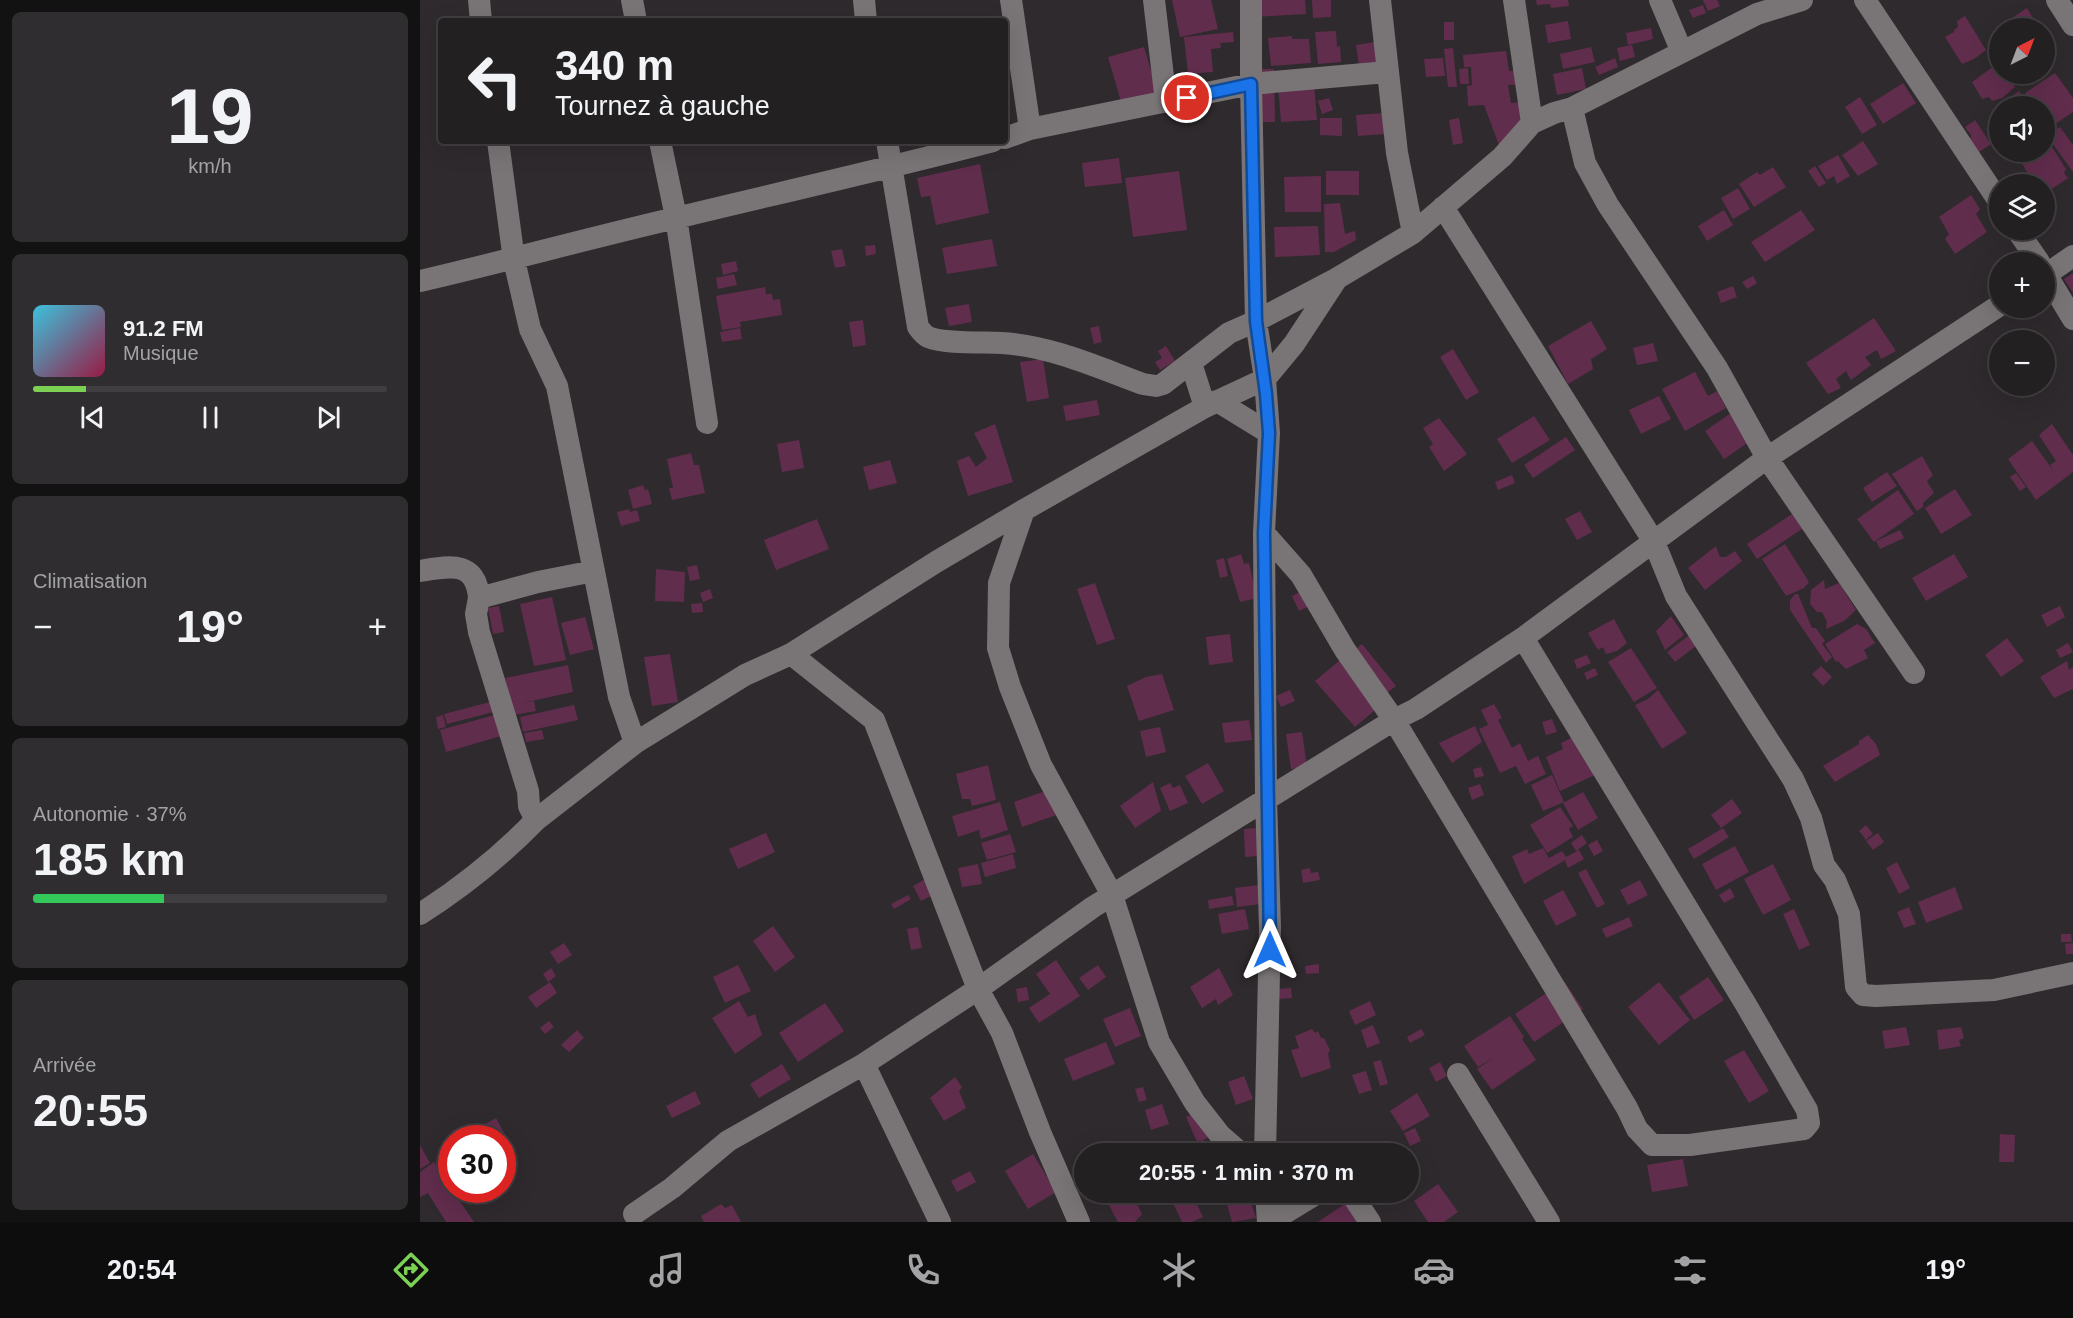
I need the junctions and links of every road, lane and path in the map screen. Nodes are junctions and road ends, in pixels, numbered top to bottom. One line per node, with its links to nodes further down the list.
1 (479, 0): 13 (street)
2 (632, 0): 14 (street)
3 (864, 0): 15 (street)
4 (1011, 0): 23 (street)
5 (1154, 0): 20 (street)
6 (1251, 0): 19 (street)
7 (1380, 0): 18 (street)
8 (1514, 0): 22 (street)
9 (1660, 0): 17 (street)
10 (1802, 0): 17 (street)
11 (1865, 0): 30 (street)
12 (2057, 0): 16 (street)
13 (482, 18)
14 (635, 18)
15 (866, 18)
16 (2073, 25)
17 (1682, 52): 21 (street)
18 (1387, 72): 19 (street); 33 (street)
19 (1251, 84): 20 (street); 42 (street)
20 (1166, 102): 23 (street)
21 (1572, 108): 22 (street); 48 (street)
22 (1532, 123): 31 (street)
23 (1030, 129): 24 (street)
24 (1008, 137)
25 (498, 144): 35 (street)
26 (661, 144): 32 (street)
27 (888, 144): 29 (street)
28 (982, 144): 29 (street)
29 (892, 168): 32 (street); 43 (street)
30 (1989, 186)
31 (1443, 207): 33 (street); 51 (street)
32 (676, 217): 35 (street); 46 (street)
33 (1413, 233): 37 (street)
34 (2073, 256): 36 (street)
35 (514, 260): 38 (street); 53 (street)
36 (2055, 265)
37 (1336, 279): 42 (street); 44 (street)
38 (420, 281)
39 (2055, 289): 41 (street)
40 (1989, 312): 48 (street)
41 (2073, 319)
42 (1256, 321): 43 (street); 44 (street)
43 (1191, 363): 45 (street)
44 (1265, 379): 45 (street); 47 (street)
45 (1211, 404): 47 (street); 49 (street)
46 (707, 423)
47 (1269, 433): 50 (street)
48 (1767, 458): 51 (street); 57 (street)
49 (1024, 510): 56 (street); 62 (street)
50 (1264, 533): 58 (street); 60 (street)
51 (1654, 542): 55 (street); 64 (street)
52 (420, 570): 54 (street)
53 (594, 571): 54 (street); 59 (street)
54 (479, 598): 61 (street)
55 (1523, 638): 58 (street); 58 (street)
56 (792, 654): 59 (street); 65 (street)
57 (1914, 673)
58 (1394, 720): 60 (street)
59 (635, 743): 61 (street)
60 (1266, 798): 62 (street); 69 (street)
61 (536, 820): 63 (street)
62 (1112, 895): 65 (street); 68 (street)
63 (420, 914)
64 (2073, 972)
65 (978, 989): 66 (street); 75 (street)
66 (864, 1064): 73 (street); 74 (street)
67 (1458, 1074): 78 (street)
68 (1230, 1143)
69 (1265, 1143)
70 (1267, 1203): 76 (street)
71 (1301, 1203): 76 (street)
72 (1357, 1203): 77 (street)
73 (634, 1214)
74 (940, 1222)
75 (1079, 1222)
76 (1269, 1222)
77 (1370, 1222)
78 (1549, 1222)

